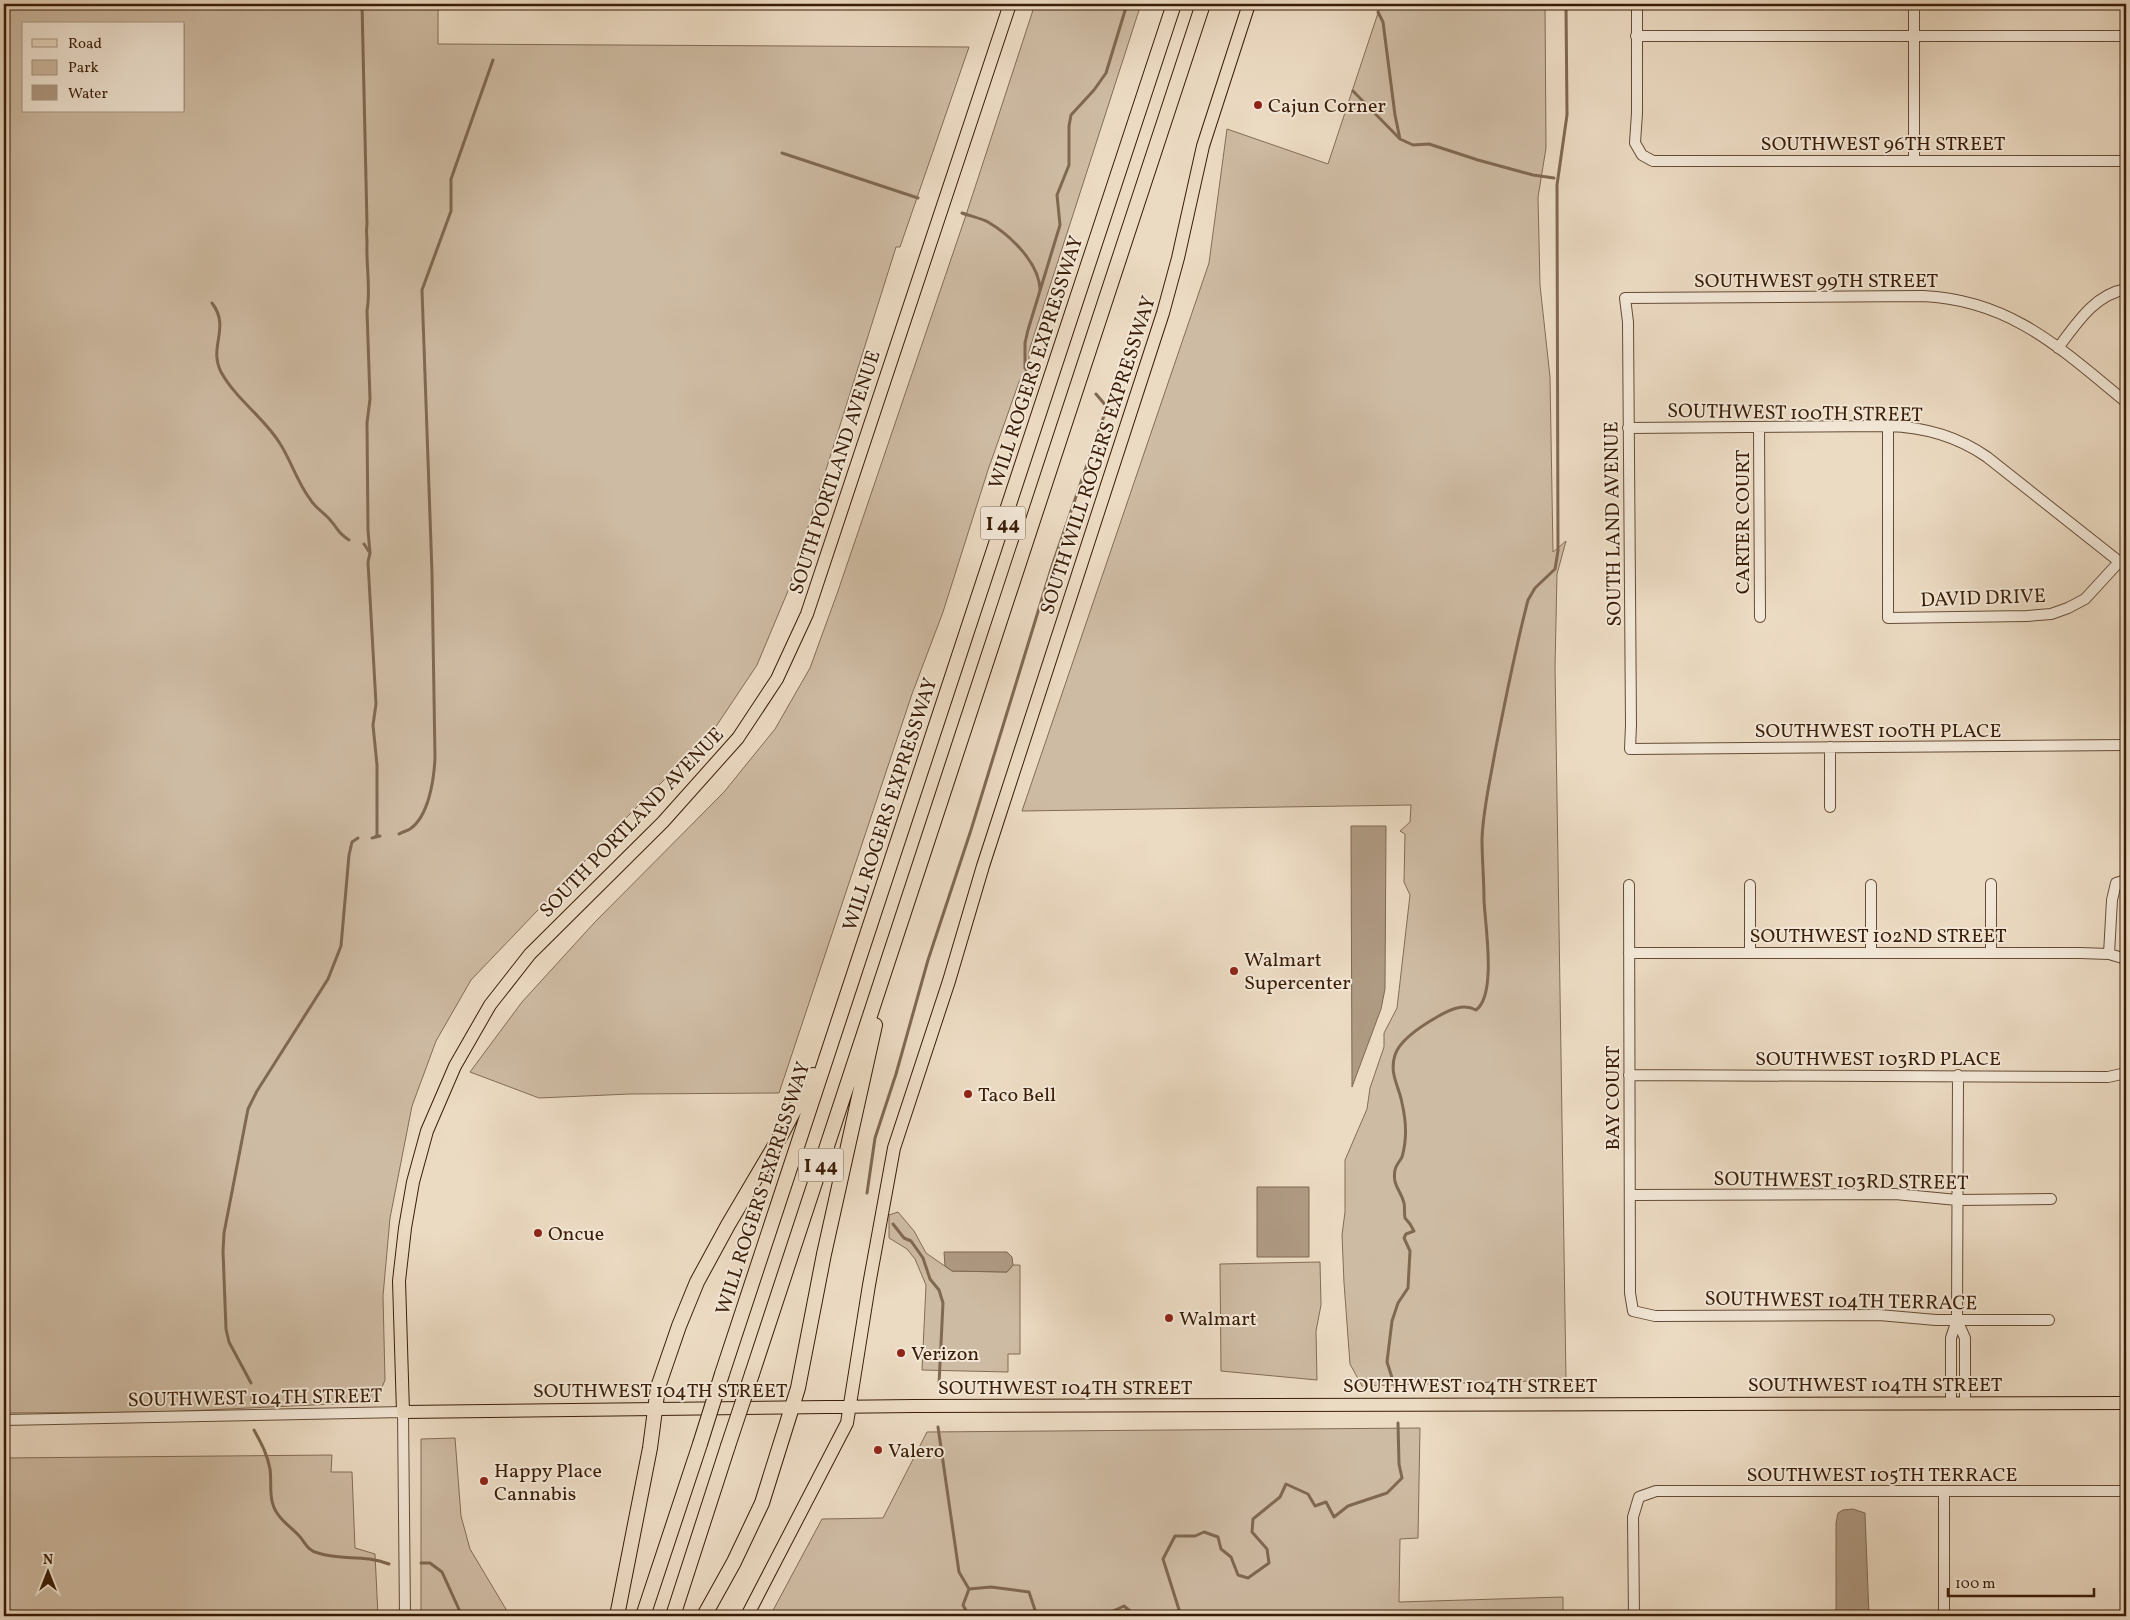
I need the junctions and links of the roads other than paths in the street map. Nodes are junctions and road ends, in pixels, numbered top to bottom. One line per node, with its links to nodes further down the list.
1 (1010, 4): 53 (main road, SOUTH PORTLAND AVENUE)
2 (1174, 4): 37 (highway, WILL ROGERS EXPRESSWAY / I 44)
3 (1202, 4): 35 (highway, I 44)
4 (1249, 4): 51 (main road, SOUTH WILL ROGERS EXPRESSWAY)
5 (1637, 4): 7 (street)
6 (1914, 4): 8 (street)
7 (1636, 36): 8 (street); 10 (street, SOUTHWEST 96TH STREET)
8 (1914, 36): 9 (street); 10 (street)
9 (2126, 36)
10 (1914, 160): 11 (street, SOUTHWEST 96TH STREET)
11 (2126, 161)
12 (2126, 289): 14 (street)
13 (1625, 298): 14 (street, SOUTHWEST 99TH STREET); 18 (street, SOUTH LAND AVENUE)
14 (2058, 348): 15 (street, SOUTHWEST 99TH STREET)
15 (2126, 402)
16 (1888, 426): 17 (street, SOUTHWEST 100TH STREET); 19 (street, SOUTHWEST 100TH STREET); 19 (street, DAVID DRIVE)
17 (1759, 427): 18 (street, SOUTHWEST 100TH STREET); 20 (street, CARTER COURT)
18 (1628, 428): 23 (street, SOUTH LAND AVENUE)
19 (2123, 564)
20 (1760, 617)
21 (2126, 745): 22 (street, SOUTHWEST 100TH PLACE)
22 (1830, 747): 23 (street, SOUTHWEST 100TH PLACE); 24 (street)
23 (1630, 750)
24 (1830, 807)
25 (2121, 881): 34 (street)
26 (1992, 884): 33 (street)
27 (1750, 885): 31 (street)
28 (1871, 885): 32 (street)
29 (1629, 886): 30 (street, BAY COURT)
30 (1629, 953): 31 (street, SOUTHWEST 102ND STREET); 39 (street, BAY COURT)
31 (1750, 953): 32 (street, SOUTHWEST 102ND STREET)
32 (1871, 953): 33 (street, SOUTHWEST 102ND STREET)
33 (1991, 953): 34 (street, SOUTHWEST 102ND STREET)
34 (2109, 954): 36 (street, SOUTHWEST 102ND STREET)
35 (890, 957): 50 (highway); 60 (highway, I 44, bridge)
36 (2126, 959)
37 (832, 1042): 52 (highway); 59 (highway, WILL ROGERS EXPRESSWAY / I 44, bridge)
38 (2126, 1073): 40 (street, SOUTHWEST 103RD PLACE)
39 (1629, 1075): 40 (street, SOUTHWEST 103RD PLACE); 41 (street, BAY COURT)
40 (1958, 1075): 43 (street)
41 (1630, 1196): 43 (street, SOUTHWEST 103RD STREET); 44 (street, BAY COURT)
42 (2051, 1198): 43 (street, SOUTHWEST 103RD STREET)
43 (1957, 1200): 45 (street)
44 (1633, 1311): 45 (street, SOUTHWEST 104TH TERRACE)
45 (1957, 1320): 46 (street, SOUTHWEST 104TH TERRACE); 47 (street); 48 (street)
46 (2049, 1320)
47 (1951, 1403): 48 (main road, SOUTHWEST 104TH STREET); 51 (main road, SOUTHWEST 104TH STREET)
48 (1965, 1403): 49 (main road, SOUTHWEST 104TH STREET)
49 (2126, 1403)
50 (792, 1408): 51 (main road, SOUTHWEST 104TH STREET); 52 (main road, SOUTHWEST 104TH STREET); 61 (highway)
51 (849, 1408): 62 (main road)
52 (654, 1409): 53 (main road, SOUTHWEST 104TH STREET); 58 (highway)
53 (403, 1412): 54 (street, SOUTHWEST 104TH STREET); 57 (street, SOUTH PORTLAND AVENUE)
54 (4, 1420)
55 (2126, 1491): 56 (street, SOUTHWEST 105TH TERRACE)
56 (1944, 1492): 63 (street, SOUTHWEST 105TH TERRACE); 64 (street)
57 (404, 1616)
58 (617, 1616)
59 (643, 1616)
60 (673, 1616)
61 (704, 1616)
62 (747, 1616)
63 (1634, 1616)
64 (1944, 1616)

